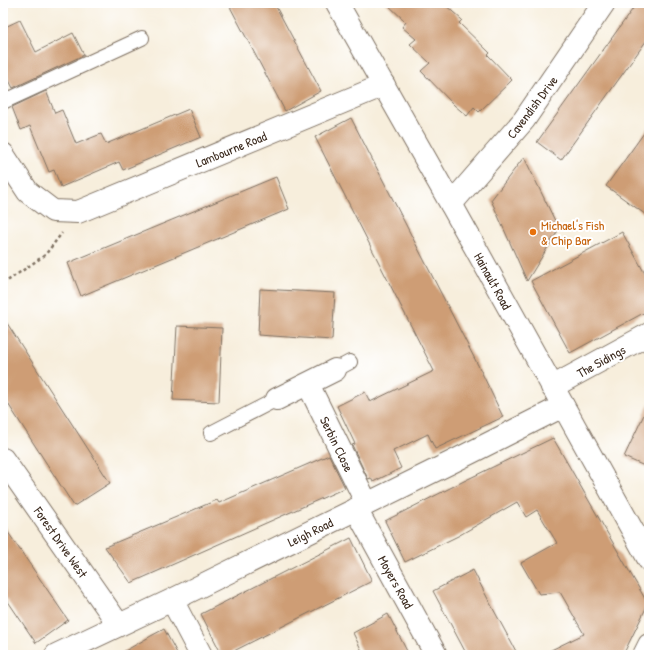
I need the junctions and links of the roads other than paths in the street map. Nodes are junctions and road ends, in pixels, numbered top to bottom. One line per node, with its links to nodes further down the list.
1 (337, 3): 4 (street, Hainault Road)
2 (604, 3): 7 (street, Cavendish Drive)
3 (142, 38): 5 (lane)
4 (384, 85): 6 (street, Lambourne Road); 7 (street, Hainault Road)
5 (3, 102)
6 (3, 154)
7 (451, 204): 11 (street, Hainault Road)
8 (649, 334): 11 (street, The Sidings)
9 (342, 366): 10 (street)
10 (308, 384): 12 (street); 15 (street, Serbin Close)
11 (557, 397): 15 (street, Leigh Road); 16 (street, Hainault Road)
12 (278, 399): 13 (lane)
13 (211, 433)
14 (3, 459): 18 (street, Forest Drive West)
15 (362, 507): 17 (street, Leigh Road); 23 (street, Moyers Road)
16 (649, 560)
17 (172, 600): 18 (street, Leigh Road); 22 (street)
18 (119, 625): 20 (street, Leigh Road)
19 (649, 645): 24 (street)
20 (78, 650): 21 (street, Leigh Road)
21 (56, 655)
22 (201, 655)
23 (436, 655)
24 (644, 655)

